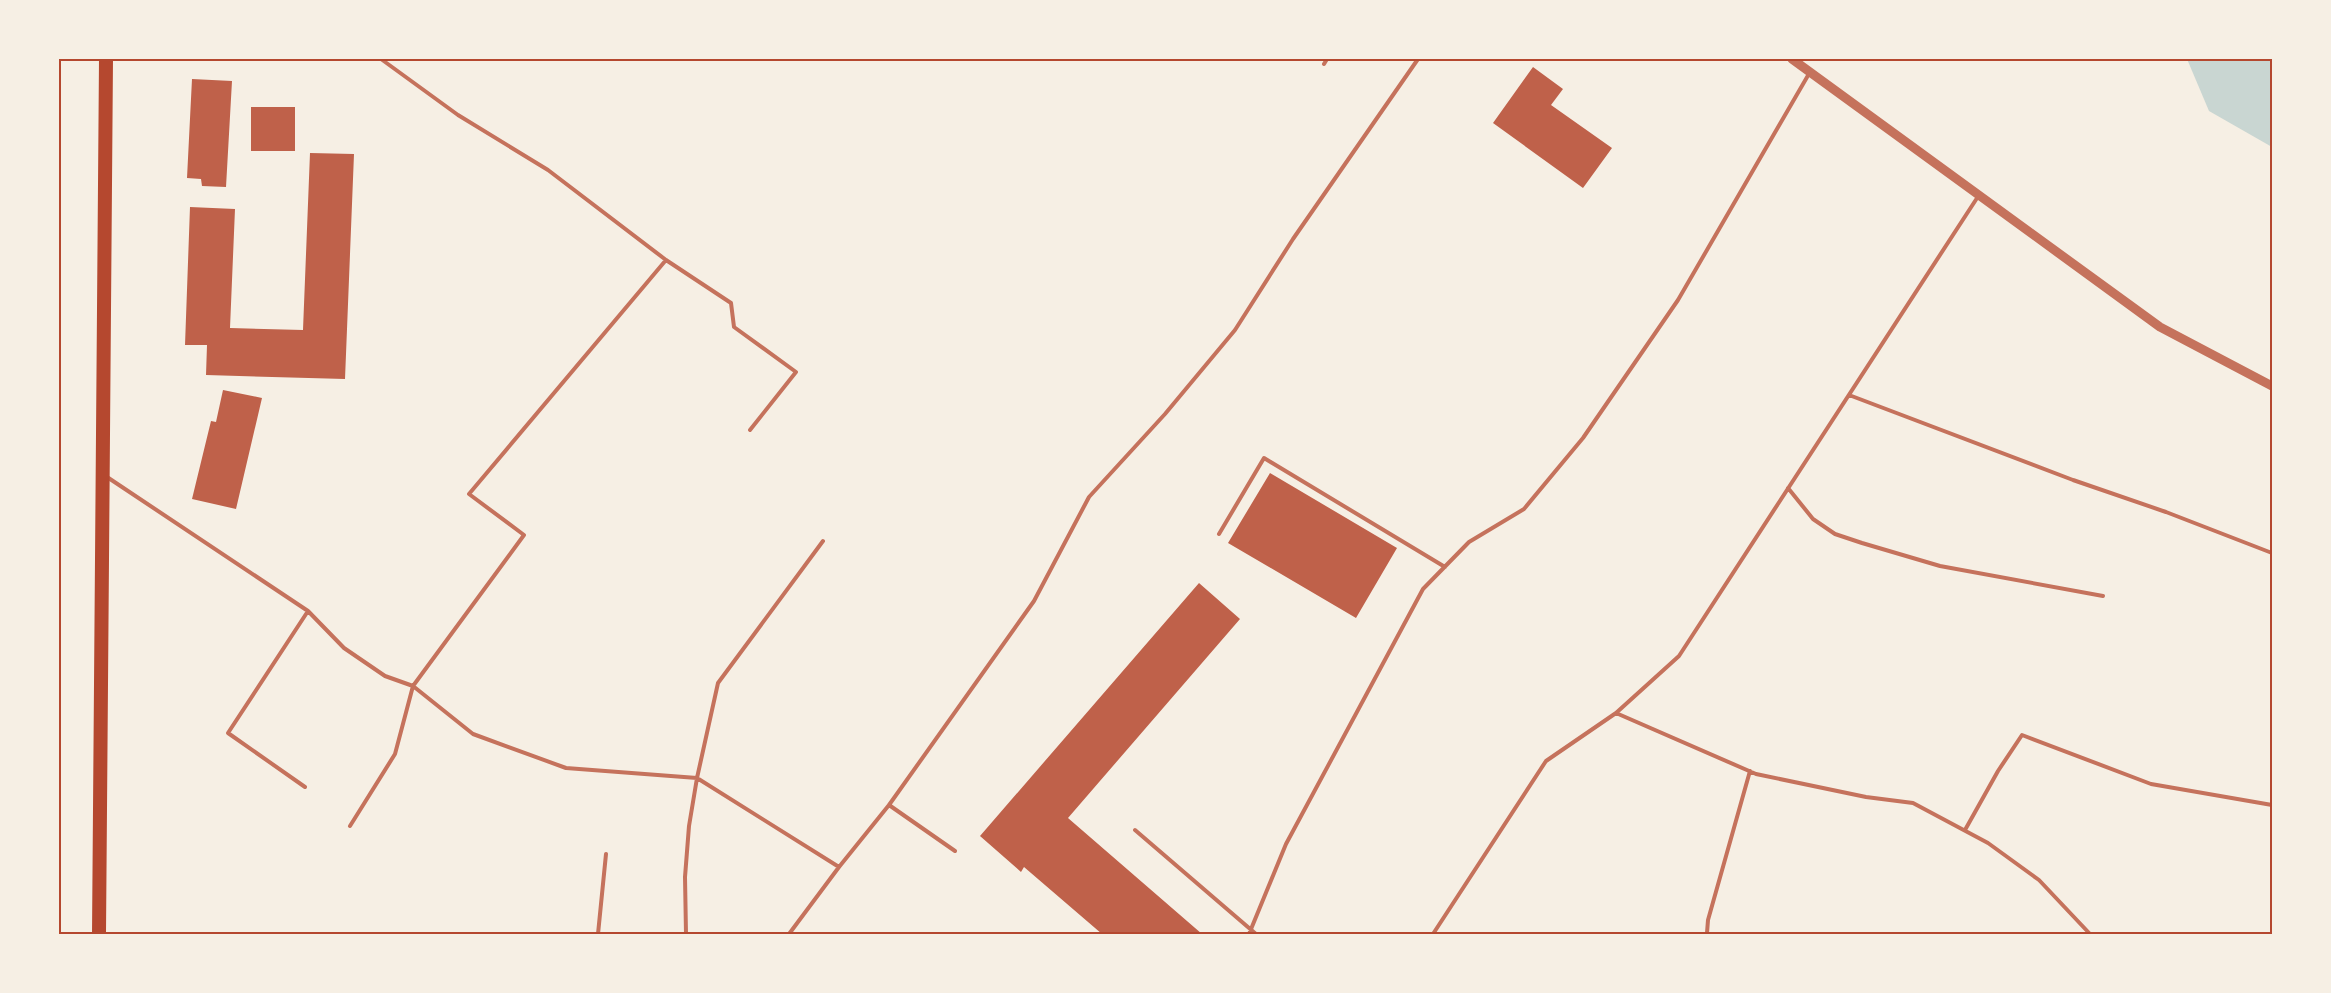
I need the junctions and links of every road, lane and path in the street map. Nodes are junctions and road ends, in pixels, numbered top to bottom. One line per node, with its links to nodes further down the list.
1 (106, 59): 13 (highway)
2 (381, 59): 9 (lane)
3 (1326, 59): 6 (lane)
4 (1418, 59): 26 (lane)
5 (1792, 59): 7 (street)
6 (1324, 64)
7 (1810, 72): 8 (street); 18 (lane)
8 (1979, 195): 10 (street); 11 (lane)
9 (666, 260): 12 (lane); 21 (lane)
10 (2272, 386)
11 (1849, 395): 14 (lane); 17 (lane)
12 (750, 430)
13 (103, 474): 20 (lane); 36 (highway)
14 (1788, 488): 19 (lane); 22 (lane)
15 (1219, 534): 18 (lane)
16 (823, 541): 24 (lane)
17 (2272, 553)
18 (1445, 567): 34 (lane)
19 (2103, 596)
20 (308, 611): 21 (lane); 25 (lane)
21 (412, 686): 24 (lane); 28 (lane)
22 (1616, 713): 23 (lane); 41 (lane)
23 (1750, 771): 30 (lane); 35 (lane)
24 (697, 778): 33 (lane); 38 (lane)
25 (306, 787)
26 (889, 804): 31 (lane); 33 (lane)
27 (2272, 805): 30 (lane)
28 (350, 826)
29 (1135, 830): 34 (lane)
30 (1965, 830): 42 (lane)
31 (955, 851)
32 (606, 854): 37 (lane)
33 (839, 866): 39 (lane)
34 (1249, 933): 40 (lane)
35 (1706, 933)
36 (99, 934)
37 (598, 934)
38 (686, 934)
39 (789, 934)
40 (1256, 934)
41 (1433, 934)
42 (2090, 934)

